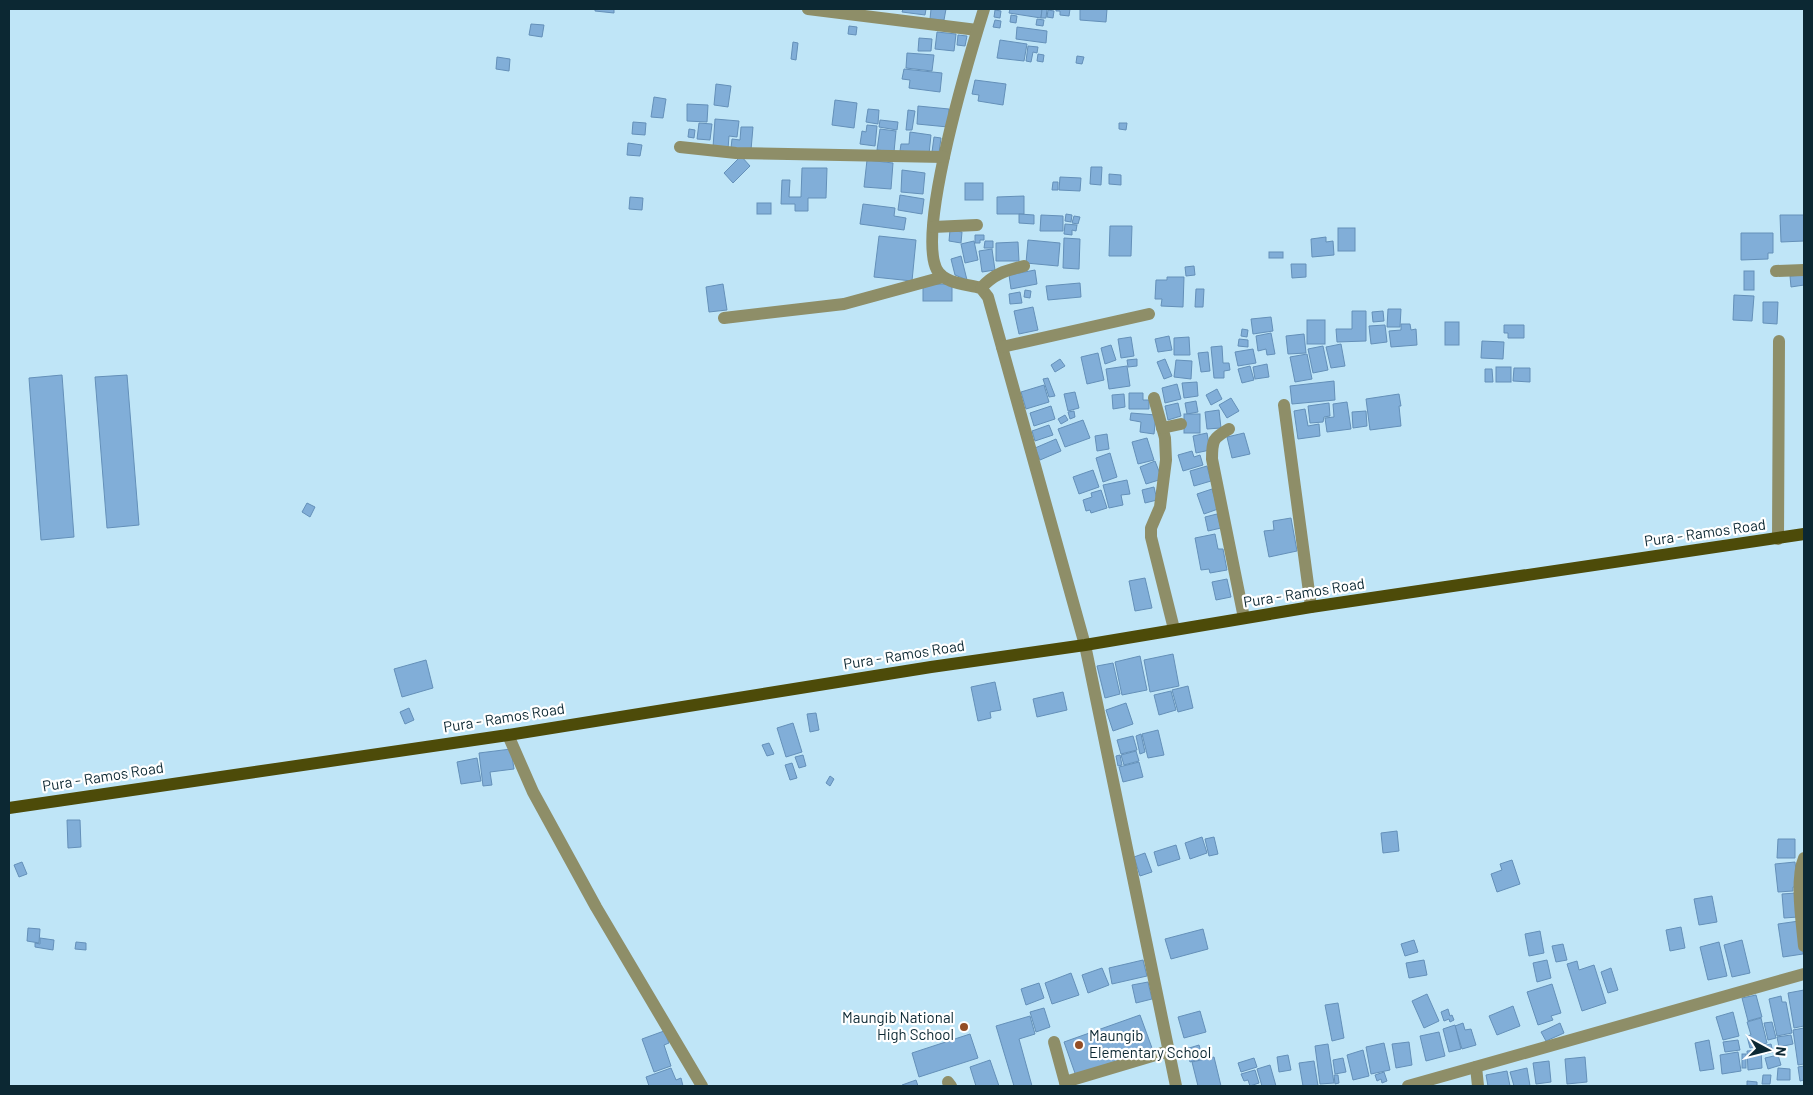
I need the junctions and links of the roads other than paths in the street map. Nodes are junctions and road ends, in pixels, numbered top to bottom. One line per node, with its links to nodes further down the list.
1 (808, 9): 3 (street)
2 (984, 9): 3 (street)
3 (977, 30): 5 (street)
4 (680, 147): 5 (street)
5 (944, 157): 7 (street)
6 (977, 225): 7 (street)
7 (933, 226): 11 (street)
8 (1024, 266): 12 (street)
9 (1804, 270): 10 (street)
10 (1776, 271)
11 (943, 277): 12 (street); 14 (street)
12 (981, 288): 16 (street)
13 (1149, 314): 16 (street)
14 (724, 318)
15 (1779, 341): 23 (street)
16 (1002, 347): 27 (street)
17 (1154, 398): 20 (street)
18 (1284, 406): 24 (street)
19 (1181, 424): 20 (street)
20 (1162, 428): 26 (street)
21 (1229, 429): 25 (street)
22 (1804, 534): 23 (main road, Pura - Ramos Road)
23 (1778, 538): 24 (main road, Pura - Ramos Road)
24 (1311, 607): 25 (main road, Pura - Ramos Road)
25 (1244, 618): 26 (main road, Pura - Ramos Road)
26 (1174, 629): 27 (main road, Pura - Ramos Road)
27 (1085, 645): 28 (main road, Pura - Ramos Road); 34 (street)
28 (508, 735): 29 (main road, Pura - Ramos Road); 37 (street)
29 (9, 808)
30 (1804, 858): 31 (street)
31 (1804, 946)
32 (1804, 974): 35 (street)
33 (1054, 1042): 36 (street)
34 (1168, 1051): 36 (street); 38 (street)
35 (1476, 1066): 39 (street); 40 (street)
36 (1065, 1084)
37 (702, 1086)
38 (1176, 1086)
39 (1408, 1086)
40 (1478, 1086)

